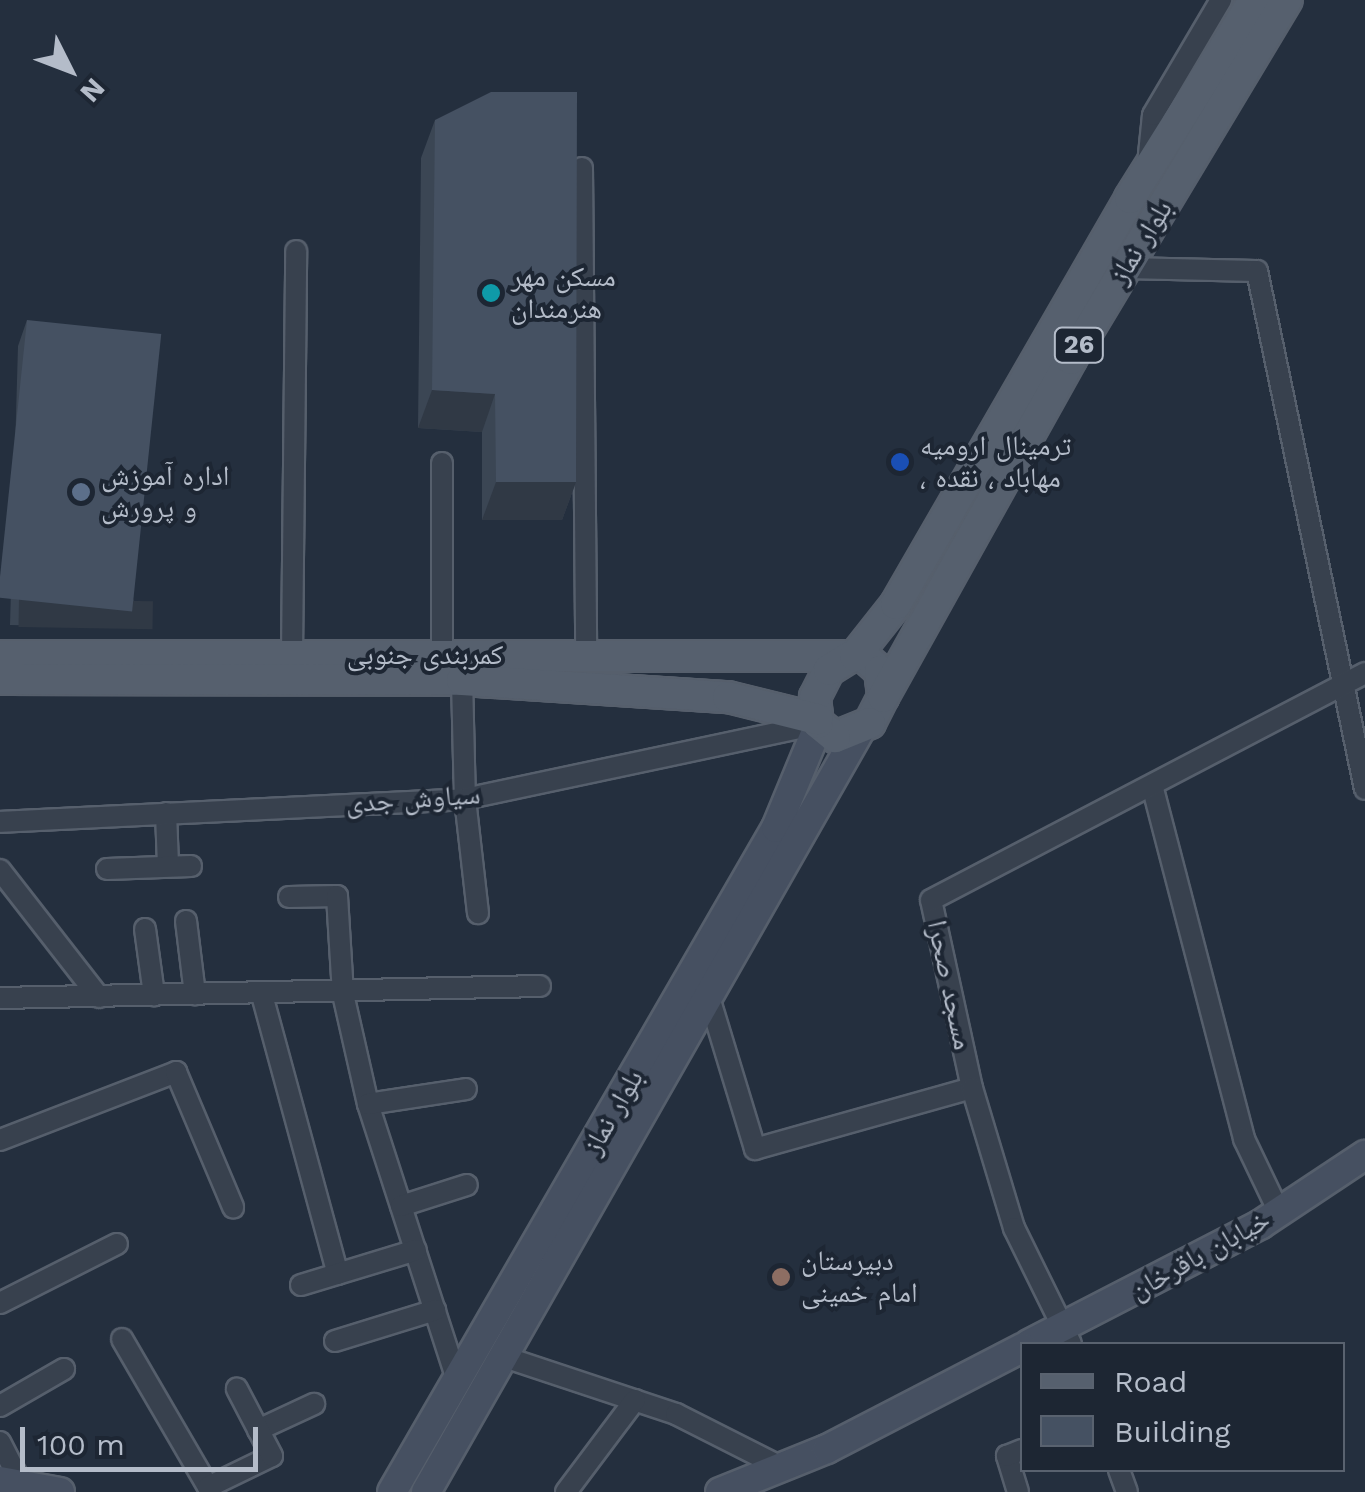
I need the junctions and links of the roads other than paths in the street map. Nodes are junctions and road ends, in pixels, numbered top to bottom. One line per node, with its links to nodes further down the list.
1 (1220, 0): 4 (street)
2 (1254, 0): 4 (main road, بلوار نماز / 26)
3 (1287, 0): 6 (main road, بلوار نماز / 26)
4 (1153, 164): 6 (main road); 10 (main road, بلوار نماز / 26)
5 (582, 168): 12 (street)
6 (1184, 171): 8 (main road, بلوار نماز / 26)
7 (296, 251): 13 (street)
8 (1125, 268): 11 (main road, بلوار نماز / 26); 22 (street)
9 (442, 464): 14 (street)
10 (896, 604): 11 (main road); 17 (main road, بلوار نماز / 26)
11 (926, 620): 24 (main road, بلوار نماز / 26)
12 (586, 654): 14 (main road, کمربندی جنوبی); 15 (main road, کمربندی جنوبی)
13 (292, 655): 14 (main road, کمربندی جنوبی); 18 (main road, کمربندی جنوبی)
14 (442, 655)
15 (729, 655): 17 (main road, کمربندی جنوبی); 23 (main road)
16 (0, 656): 18 (main road, کمربندی جنوبی)
17 (853, 656): 24 (main road); 25 (main road, 26)
18 (69, 667): 20 (main road, کمربندی جنوبی); 21 (main road, کمربندی جنوبی)
19 (1365, 674): 22 (street, مسجد صحرا)
20 (0, 679)
21 (462, 680): 23 (main road, کمربندی جنوبی); 31 (street)
22 (1344, 686): 28 (street, مسجد صحرا); 29 (street)
23 (728, 697): 25 (main road, کمربندی جنوبی)
24 (883, 697): 26 (main road, 26)
25 (818, 721): 26 (main road); 27 (main road, بلوار نماز / 26); 31 (street, سیاوش جدی)
26 (859, 732): 30 (main road, بلوار نماز / 26)
27 (794, 784): 30 (main road); 72 (main road, بلوار نماز / 26)
28 (1153, 788): 50 (street, مسجد صحرا); 58 (street)
29 (1365, 789)
30 (825, 792): 45 (main road, بلوار نماز / 26)
31 (465, 799): 32 (street, سیاوش جدی); 39 (street)
32 (166, 814): 33 (street, سیاوش جدی); 34 (street)
33 (0, 822)
34 (168, 866): 35 (street); 37 (street)
35 (190, 866)
36 (0, 870): 48 (street)
37 (106, 870)
38 (289, 897): 44 (street)
39 (478, 913)
40 (186, 921): 43 (street)
41 (145, 929): 46 (street)
42 (540, 986): 44 (street)
43 (195, 994): 46 (street); 47 (street)
44 (344, 994): 47 (street); 52 (street)
45 (708, 994): 50 (street, مسجد صحرا); 70 (main road, بلوار نماز / 26)
46 (154, 995): 48 (street)
47 (262, 995): 61 (street)
48 (99, 996): 49 (street)
49 (0, 998)
50 (972, 1088): 65 (street)
51 (466, 1089): 52 (street)
52 (368, 1104): 56 (street)
53 (0, 1140): 57 (street)
54 (1365, 1155): 58 (main road, خیابان باقرخان)
55 (467, 1184): 56 (street)
56 (401, 1206): 60 (street)
57 (233, 1208)
58 (1279, 1212): 65 (main road, خیابان باقرخان)
59 (117, 1244): 63 (street)
60 (416, 1250): 61 (street); 64 (street)
61 (338, 1274): 62 (street)
62 (300, 1286)
63 (0, 1303)
64 (435, 1310): 67 (street); 72 (street)
65 (1068, 1336): 68 (main road, خیابان باقرخان)
66 (122, 1340): 83 (street)
67 (335, 1341)
68 (1040, 1342)
69 (1020, 1349): 80 (main road)
70 (501, 1356): 74 (street); 81 (main road, بلوار نماز / 26)
71 (64, 1370): 76 (street)
72 (458, 1382): 81 (main road, بلوار نماز / 26)
73 (237, 1389): 77 (street)
74 (635, 1400): 80 (street); 86 (street)
75 (314, 1404): 77 (street)
76 (0, 1406)
77 (258, 1430): 83 (street)
78 (0, 1442): 82 (street)
79 (1020, 1451): 88 (street)
80 (781, 1467): 87 (main road)
81 (422, 1479): 85 (main road, بلوار نماز / 26)
82 (10, 1482): 84 (main road)
83 (210, 1490)
84 (60, 1492)
85 (392, 1492)
86 (566, 1492)
87 (720, 1492)
88 (1018, 1492)

